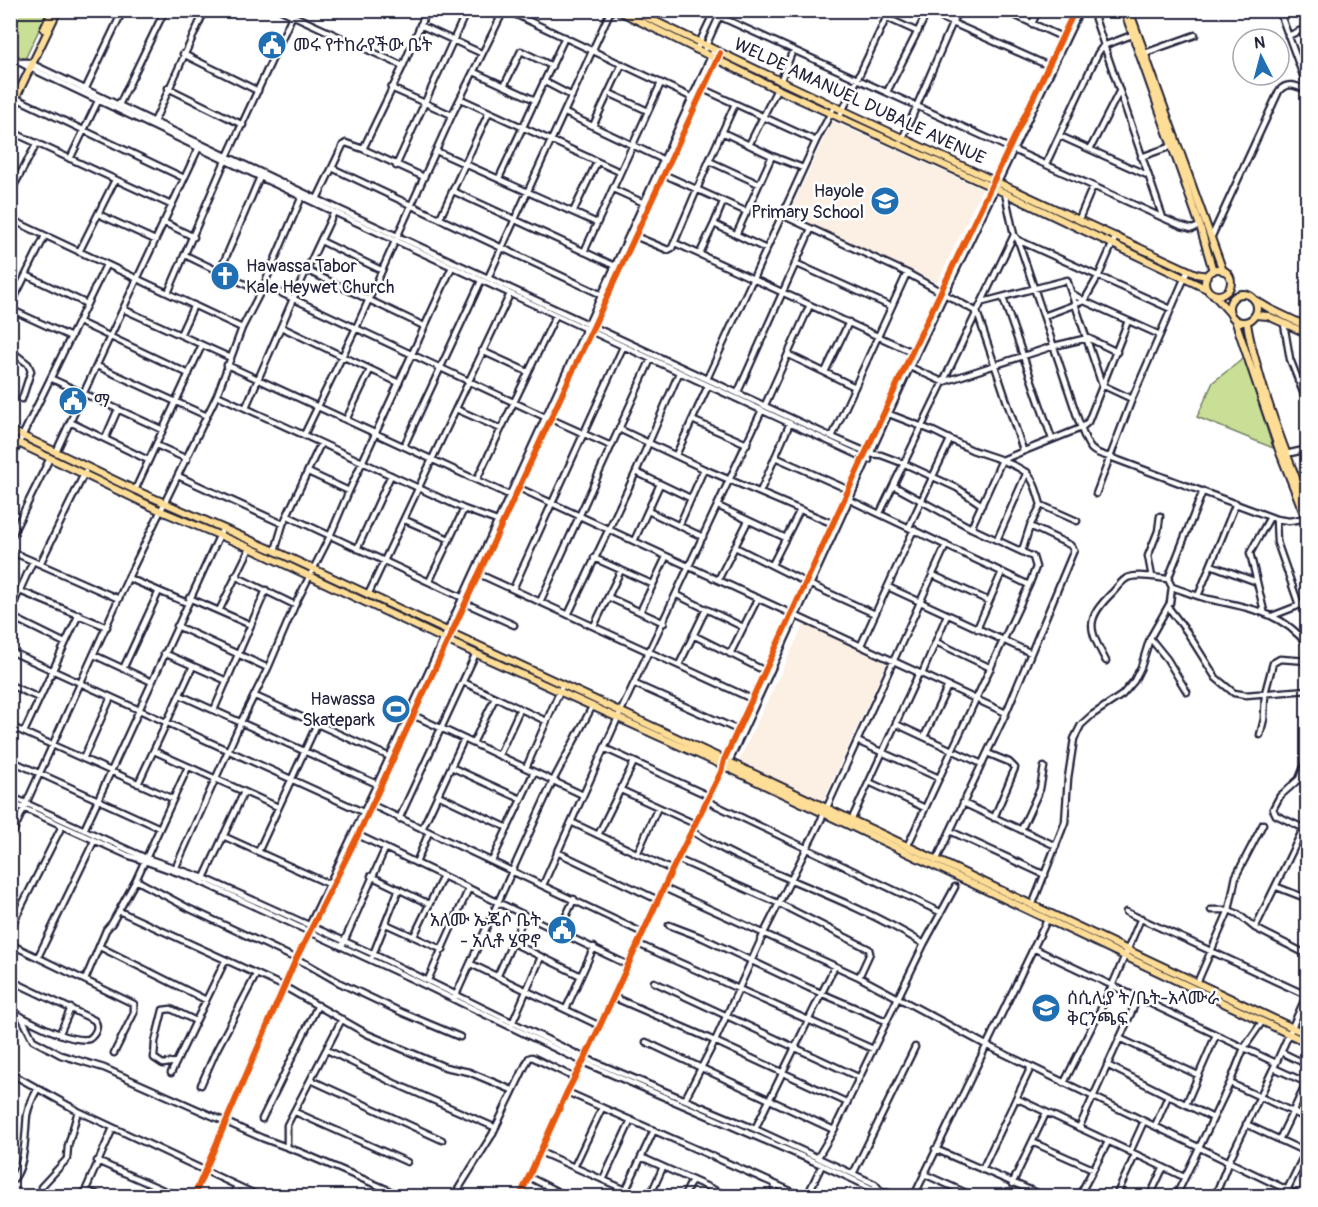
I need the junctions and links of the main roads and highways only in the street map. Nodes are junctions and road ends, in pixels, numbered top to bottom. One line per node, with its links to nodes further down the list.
1 (53, 10): 7 (main road)
2 (58, 10): 7 (main road)
3 (617, 10): 10 (main road)
4 (632, 10): 10 (main road, WELDE AMANUEL DUBALE AVENUE)
5 (1124, 10): 14 (main road)
6 (1129, 10): 13 (main road)
7 (28, 65): 8 (main road)
8 (13, 99): 9 (main road)
9 (10, 110)
10 (832, 110): 11 (main road, WELDE AMANUEL DUBALE AVENUE)
11 (994, 184): 12 (main road, WELDE AMANUEL DUBALE AVENUE); 12 (main road)
12 (1048, 209): 15 (main road, WELDE AMANUEL DUBALE AVENUE); 17 (main road)
13 (1222, 270): 14 (main road); 16 (main road)
14 (1213, 271): 15 (main road)
15 (1207, 276): 17 (main road)
16 (1230, 280): 18 (main road); 19 (main road)
17 (1207, 289): 18 (main road)
18 (1214, 295): 20 (main road)
19 (1251, 297): 20 (main road); 21 (main road); 24 (main road)
20 (1229, 312): 22 (main road)
21 (1255, 315): 23 (main road); 25 (main road)
22 (1235, 320): 23 (main road); 28 (main road)
23 (1247, 321): 28 (main road)
24 (1308, 327)
25 (1308, 334)
26 (10, 430): 29 (main road)
27 (10, 439): 29 (main road)
28 (1283, 454): 30 (main road); 31 (main road)
29 (85, 471): 32 (main road); 32 (main road)
30 (1308, 508)
31 (1307, 521)
32 (311, 572): 33 (main road); 33 (main road)
33 (447, 636): 34 (main road); 34 (main road)
34 (561, 689): 35 (main road); 35 (main road)
35 (619, 716): 36 (main road)
36 (1031, 908): 37 (main road); 37 (main road)
37 (1126, 953): 38 (main road); 38 (main road)
38 (1290, 1031): 39 (main road); 40 (main road)
39 (1308, 1035)
40 (1308, 1043)

